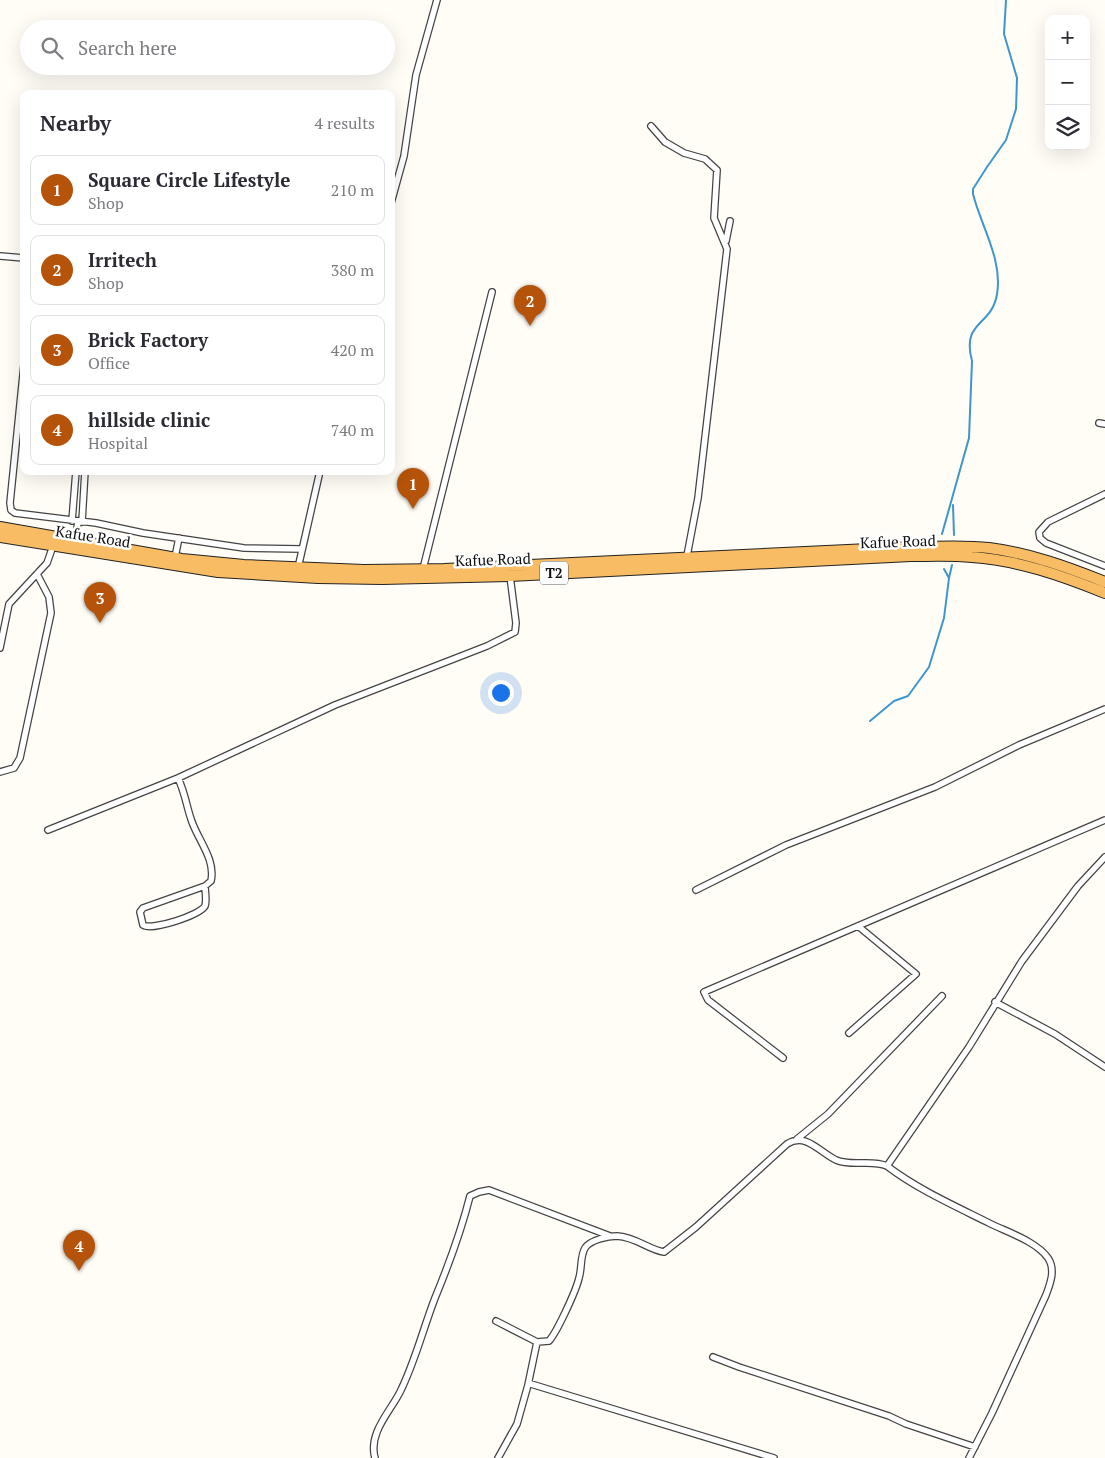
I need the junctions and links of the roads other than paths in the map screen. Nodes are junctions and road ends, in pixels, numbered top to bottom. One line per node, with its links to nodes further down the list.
1 (437, 0): 3 (street)
2 (651, 126): 5 (street)
3 (395, 189)
4 (730, 221): 5 (street)
5 (725, 241): 21 (street)
6 (0, 256): 7 (street)
7 (20, 258)
8 (492, 292): 25 (street)
9 (20, 410): 14 (street)
10 (76, 475): 14 (street)
11 (84, 475): 14 (street)
12 (319, 475): 20 (street)
13 (1105, 494): 23 (street)
14 (77, 522): 17 (street); 18 (street)
15 (0, 526): 18 (highway, Kafue Road / T2)
16 (0, 536): 19 (highway, Kafue Road / T2)
17 (179, 538): 20 (street); 22 (street)
18 (75, 541): 22 (highway, Kafue Road / T2)
19 (54, 546): 26 (street); 27 (highway, Kafue Road / T2)
20 (302, 549): 24 (street)
21 (687, 556): 25 (highway, Kafue Road / T2); 28 (highway, Kafue Road / T2)
22 (175, 557): 24 (highway, Kafue Road / T2)
23 (1105, 566)
24 (298, 568): 25 (highway, Kafue Road / T2)
25 (423, 569)
26 (37, 574): 30 (street); 32 (street)
27 (510, 576): 29 (highway, Kafue Road / T2); 33 (street)
28 (1105, 582)
29 (1105, 593)
30 (0, 648)
31 (1105, 709): 38 (street)
32 (0, 772)
33 (178, 778): 35 (street); 37 (street)
34 (1105, 820): 39 (street)
35 (48, 830)
36 (1105, 857): 41 (street)
37 (205, 886): 37 (street)
38 (696, 890)
39 (858, 926): 42 (street); 43 (street)
40 (942, 996): 45 (street)
41 (995, 1002): 44 (street); 46 (street)
42 (849, 1034)
43 (783, 1058)
44 (1105, 1067)
45 (797, 1139): 46 (street); 47 (street)
46 (887, 1166): 52 (street)
47 (612, 1236): 49 (street); 53 (street)
48 (496, 1321): 49 (street)
49 (537, 1342): 51 (street)
50 (713, 1357): 52 (street)
51 (528, 1385): 54 (street); 55 (street)
52 (975, 1447): 56 (street)
53 (374, 1458)
54 (498, 1458)
55 (774, 1458)
56 (969, 1458)

